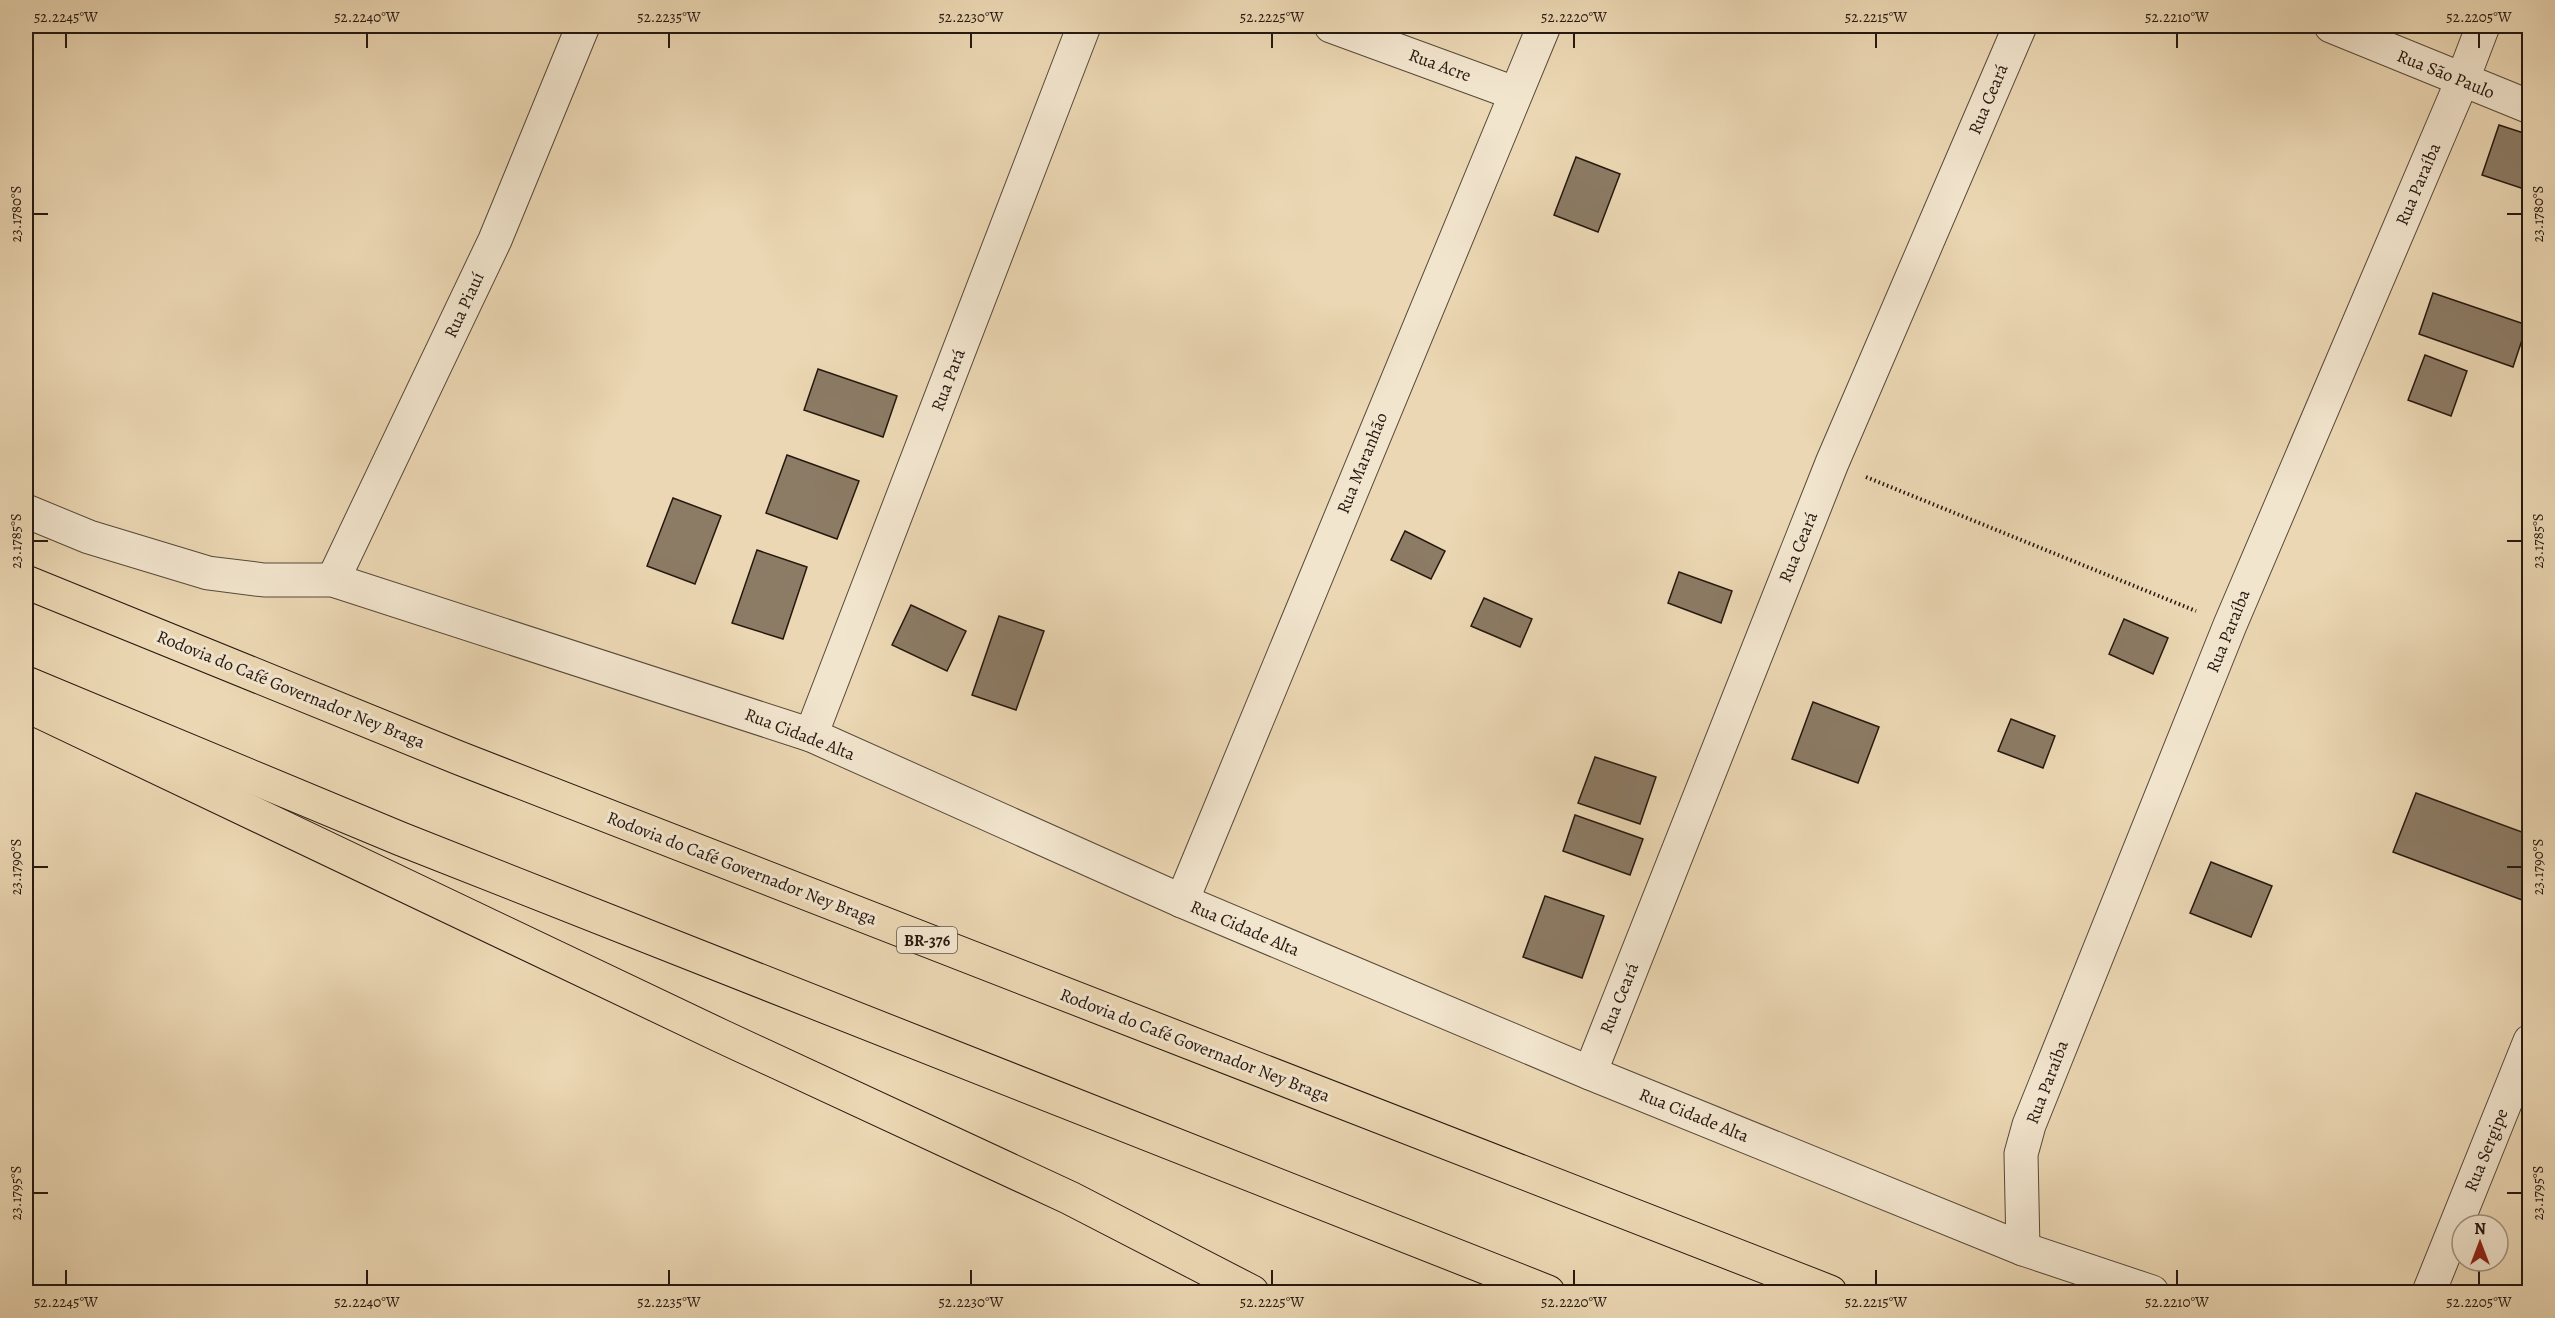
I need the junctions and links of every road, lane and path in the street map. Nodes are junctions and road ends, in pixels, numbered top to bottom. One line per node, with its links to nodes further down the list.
1 (584, 26): 13 (street, Rua Piauí)
2 (1084, 26): 18 (street, Rua Pará)
3 (1331, 26): 9 (street, Rua Acre)
4 (1544, 26): 9 (street, Rua Maranhão)
5 (2020, 26): 11 (street, Rua Ceará)
6 (2331, 26): 8 (street, Rua São Paulo)
7 (2483, 26): 8 (street, Rua Paraíba)
8 (2462, 81): 10 (street, Rua São Paulo); 15 (street, Rua Paraíba)
9 (1514, 93): 19 (street, Rua Maranhão)
10 (2529, 107)
11 (1832, 463): 15 (path); 21 (street, Rua Ceará)
12 (26, 511): 13 (street, Rua Cidade Alta)
13 (333, 580): 18 (street, Rua Cidade Alta)
14 (26, 582): 25 (highway, Rodovia do Café Governador Ney Braga / BR-376)
15 (2230, 625): 22 (street, Rua Paraíba)
16 (26, 683): 24 (highway)
17 (26, 705): 23 (highway)
18 (812, 735): 19 (street, Rua Cidade Alta)
19 (1182, 901): 21 (street, Rua Cidade Alta)
20 (2529, 1041): 27 (street, Rua Sergipe)
21 (1590, 1073): 22 (street, Rua Cidade Alta)
22 (2024, 1249): 26 (street, Rua Cidade Alta)
23 (1252, 1293)
24 (1548, 1293)
25 (1830, 1293)
26 (2152, 1293)
27 (2429, 1293)

